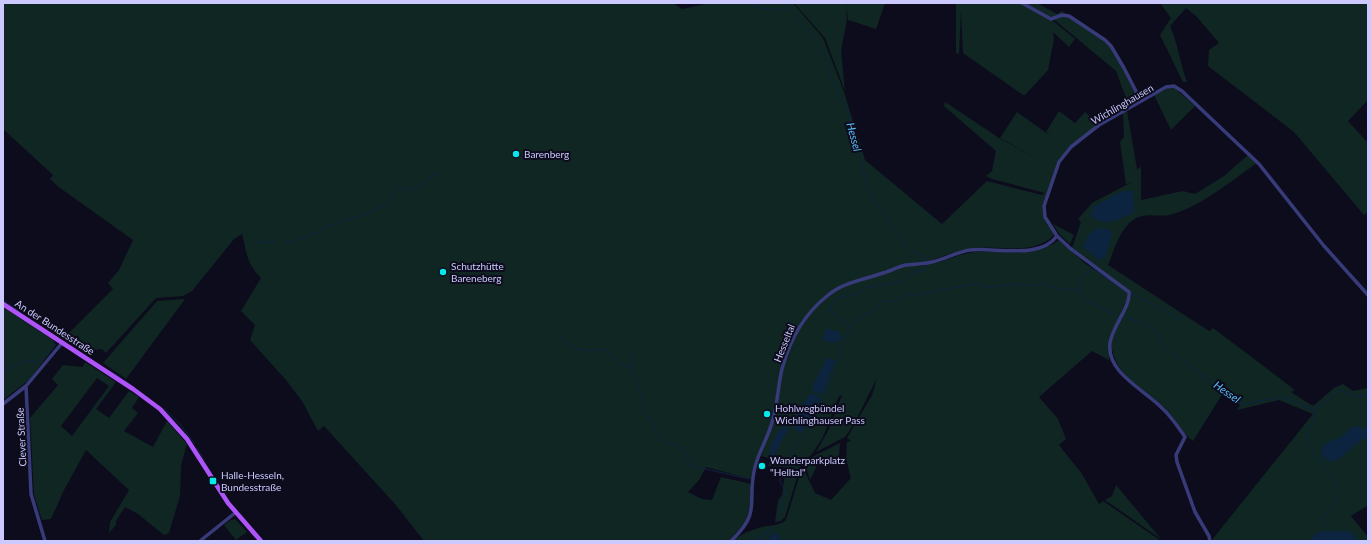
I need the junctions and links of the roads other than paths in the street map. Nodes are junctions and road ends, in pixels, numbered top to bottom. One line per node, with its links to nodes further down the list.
1 (1022, 3): 2 (street)
2 (1141, 102): 3 (street, Wichlinghausen); 4 (street, Wichlinghausen)
3 (1057, 236): 13 (street, Hesseltal); 14 (street, Wichlinghausen)
4 (1368, 295)
5 (3, 304): 6 (main road, An der Bundesstraße)
6 (62, 343): 7 (street); 9 (main road, An der Bundesstraße)
7 (26, 386): 8 (street); 10 (street, Clever Straße)
8 (3, 404)
9 (235, 513): 11 (street); 12 (main road, An der Bundesstraße)
10 (45, 541)
11 (200, 541)
12 (261, 541)
13 (731, 541)
14 (1210, 541)

